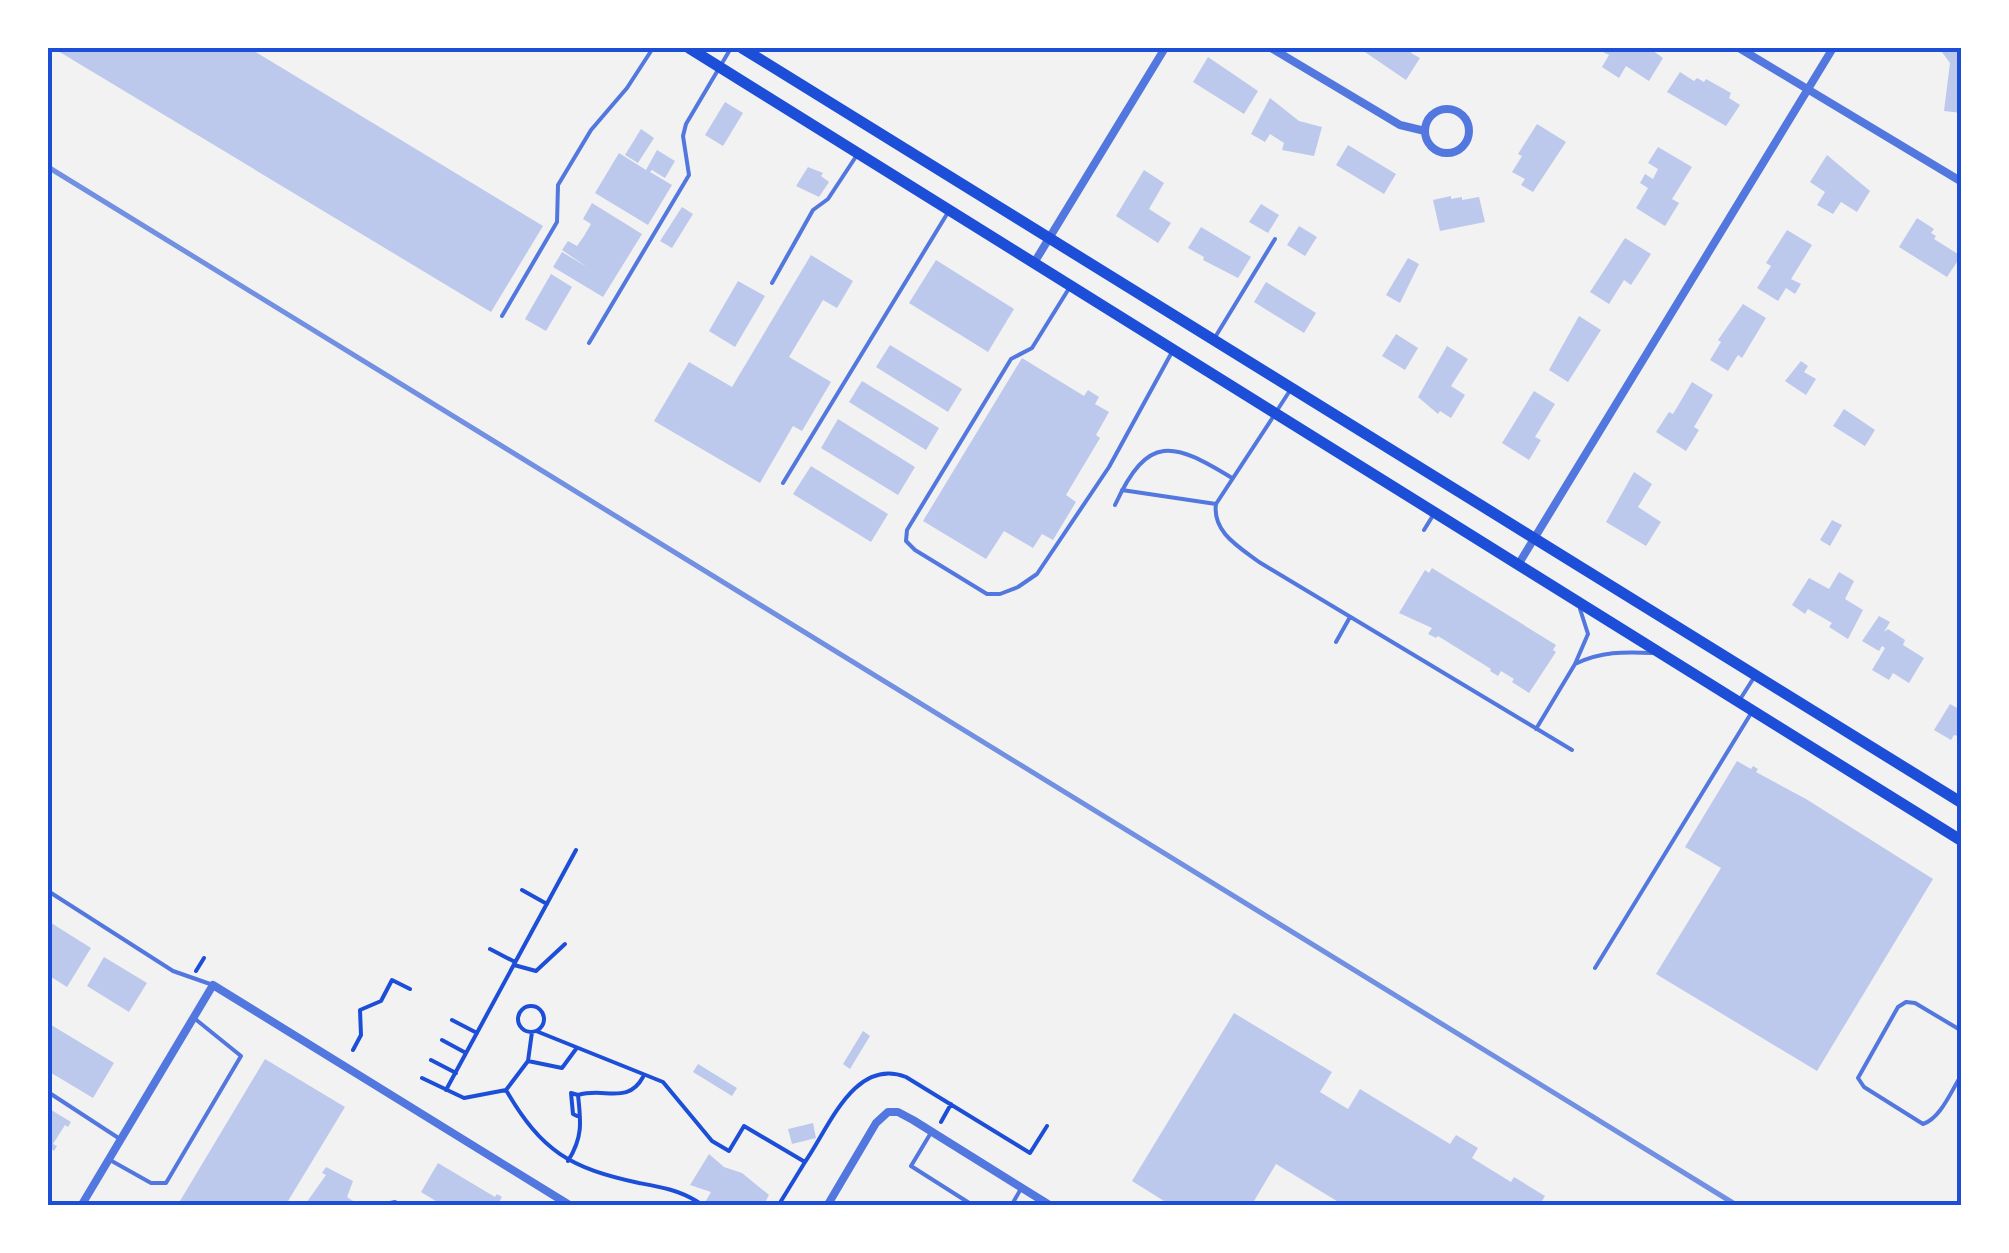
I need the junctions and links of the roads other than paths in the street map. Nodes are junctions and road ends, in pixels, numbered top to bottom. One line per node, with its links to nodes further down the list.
1 (652, 48): 20 (lane)
2 (688, 48): 9 (main road)
3 (731, 48): 9 (lane)
4 (742, 48): 15 (main road)
5 (1165, 48): 15 (street)
6 (1271, 48): 11 (street)
7 (1739, 48): 10 (street)
8 (1833, 48): 10 (street)
9 (720, 66): 12 (main road); 22 (lane)
10 (1809, 91): 13 (street); 33 (street)
11 (1425, 131): 11 (street)
12 (858, 153): 14 (main road); 18 (lane)
13 (1962, 182)
14 (949, 210): 17 (main road); 27 (lane)
15 (1049, 236): 17 (street); 21 (main road)
16 (1276, 240): 21 (lane)
17 (1034, 263): 19 (main road)
18 (772, 283)
19 (1070, 286): 23 (main road); 23 (lane)
20 (502, 316)
21 (1214, 339): 24 (main road)
22 (589, 343)
23 (1173, 350): 25 (main road)
24 (1292, 388): 25 (lane); 33 (main road)
25 (1276, 414): 26 (lane); 31 (main road)
26 (1232, 478): 28 (lane); 29 (lane)
27 (783, 483)
28 (1122, 490): 29 (lane); 30 (lane)
29 (1216, 504): 36 (lane)
30 (1116, 505)
31 (1435, 513): 32 (lane); 34 (main road)
32 (1424, 530)
33 (1535, 538): 34 (street); 40 (main road)
34 (1518, 565): 35 (main road)
35 (1576, 601): 38 (main road); 39 (lane)
36 (1350, 617): 37 (lane); 43 (lane)
37 (1336, 642)
38 (1660, 654): 39 (lane); 41 (main road)
39 (1575, 664): 43 (lane)
40 (1755, 675): 41 (lane); 45 (main road)
41 (1738, 702): 42 (main road)
42 (1752, 711): 46 (main road); 48 (lane)
43 (1536, 729): 44 (lane)
44 (1572, 750)
45 (1962, 804)
46 (1960, 836)
47 (48, 891): 49 (lane)
48 (1595, 968)
49 (213, 985): 50 (street); 61 (street)
50 (194, 1018): 55 (street); 56 (lane)
51 (1962, 1031): 52 (lane)
52 (1962, 1074)
53 (48, 1092): 55 (lane)
54 (933, 1132): 57 (street); 62 (street); 63 (lane)
55 (120, 1140): 56 (street)
56 (108, 1159): 59 (street)
57 (1022, 1187): 64 (lane); 65 (street)
58 (375, 1204): 60 (lane)
59 (82, 1205)
60 (401, 1206)
61 (571, 1206)
62 (827, 1206)
63 (974, 1206)
64 (1010, 1206)
65 (1051, 1206)

